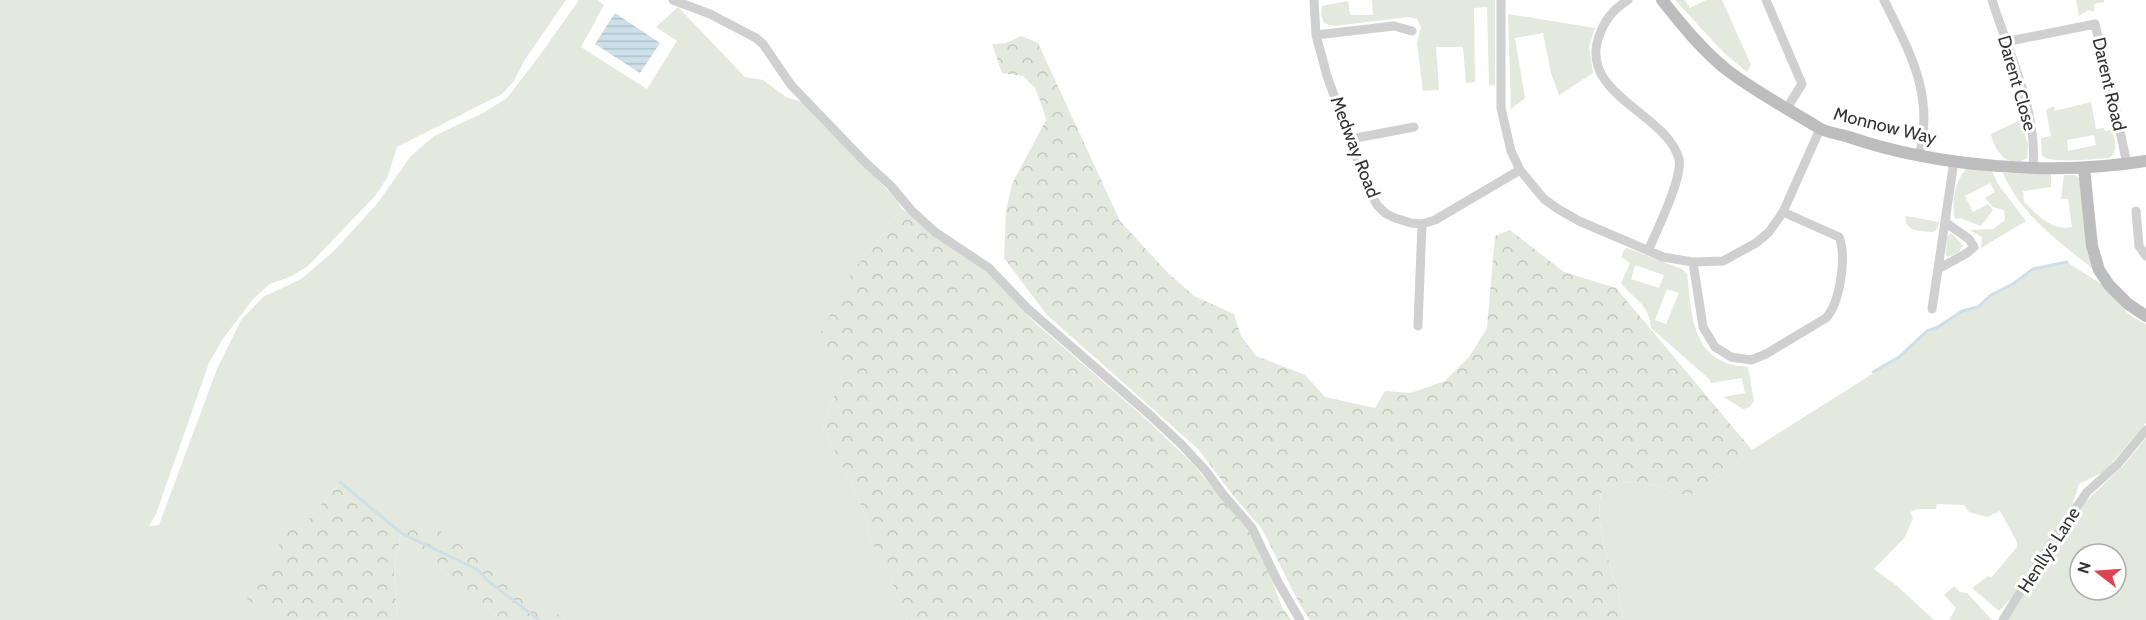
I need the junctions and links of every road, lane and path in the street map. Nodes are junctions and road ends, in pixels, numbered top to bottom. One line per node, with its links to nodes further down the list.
1 (673, 0): 36 (street)
2 (1314, 0): 10 (street, Medway Road)
3 (1501, 0): 22 (street)
4 (1628, 0): 28 (street)
5 (1662, 0): 12 (street, Monnow Way)
6 (1766, 0): 12 (street)
7 (1884, 0): 16 (street)
8 (1992, 0): 11 (street, Darent Close)
9 (1412, 32): 10 (street)
10 (1316, 35): 15 (street, Medway Road)
11 (2005, 42): 19 (street, Darent Road); 20 (street, Darent Close)
12 (1787, 108): 14 (street, Monnow Way)
13 (1414, 127): 15 (street)
14 (1821, 129): 16 (street, Monnow Way); 23 (street)
15 (1351, 139): 26 (street, Medway Road)
16 (1919, 156): 17 (street, Monnow Way)
17 (1954, 161): 20 (street, Monnow Way); 25 (street)
18 (2146, 161): 19 (street, Monnow Way)
19 (2127, 164): 21 (street, Monnow Way)
20 (2033, 167): 21 (street, Monnow Way)
21 (2084, 168): 33 (street)
22 (1520, 170): 26 (street); 28 (street)
23 (1783, 212): 30 (street); 30 (street)
24 (2136, 212): 27 (street)
25 (1945, 222): 31 (street); 31 (street)
26 (1422, 224): 34 (street)
27 (2141, 225): 29 (street)
28 (1648, 251): 30 (street)
29 (2146, 256)
30 (1693, 262)
31 (1938, 269): 32 (street)
32 (1932, 309)
33 (2146, 316)
34 (1418, 326)
35 (2146, 430): 37 (street, Henllys Lane)
36 (1300, 620)
37 (2003, 620)

